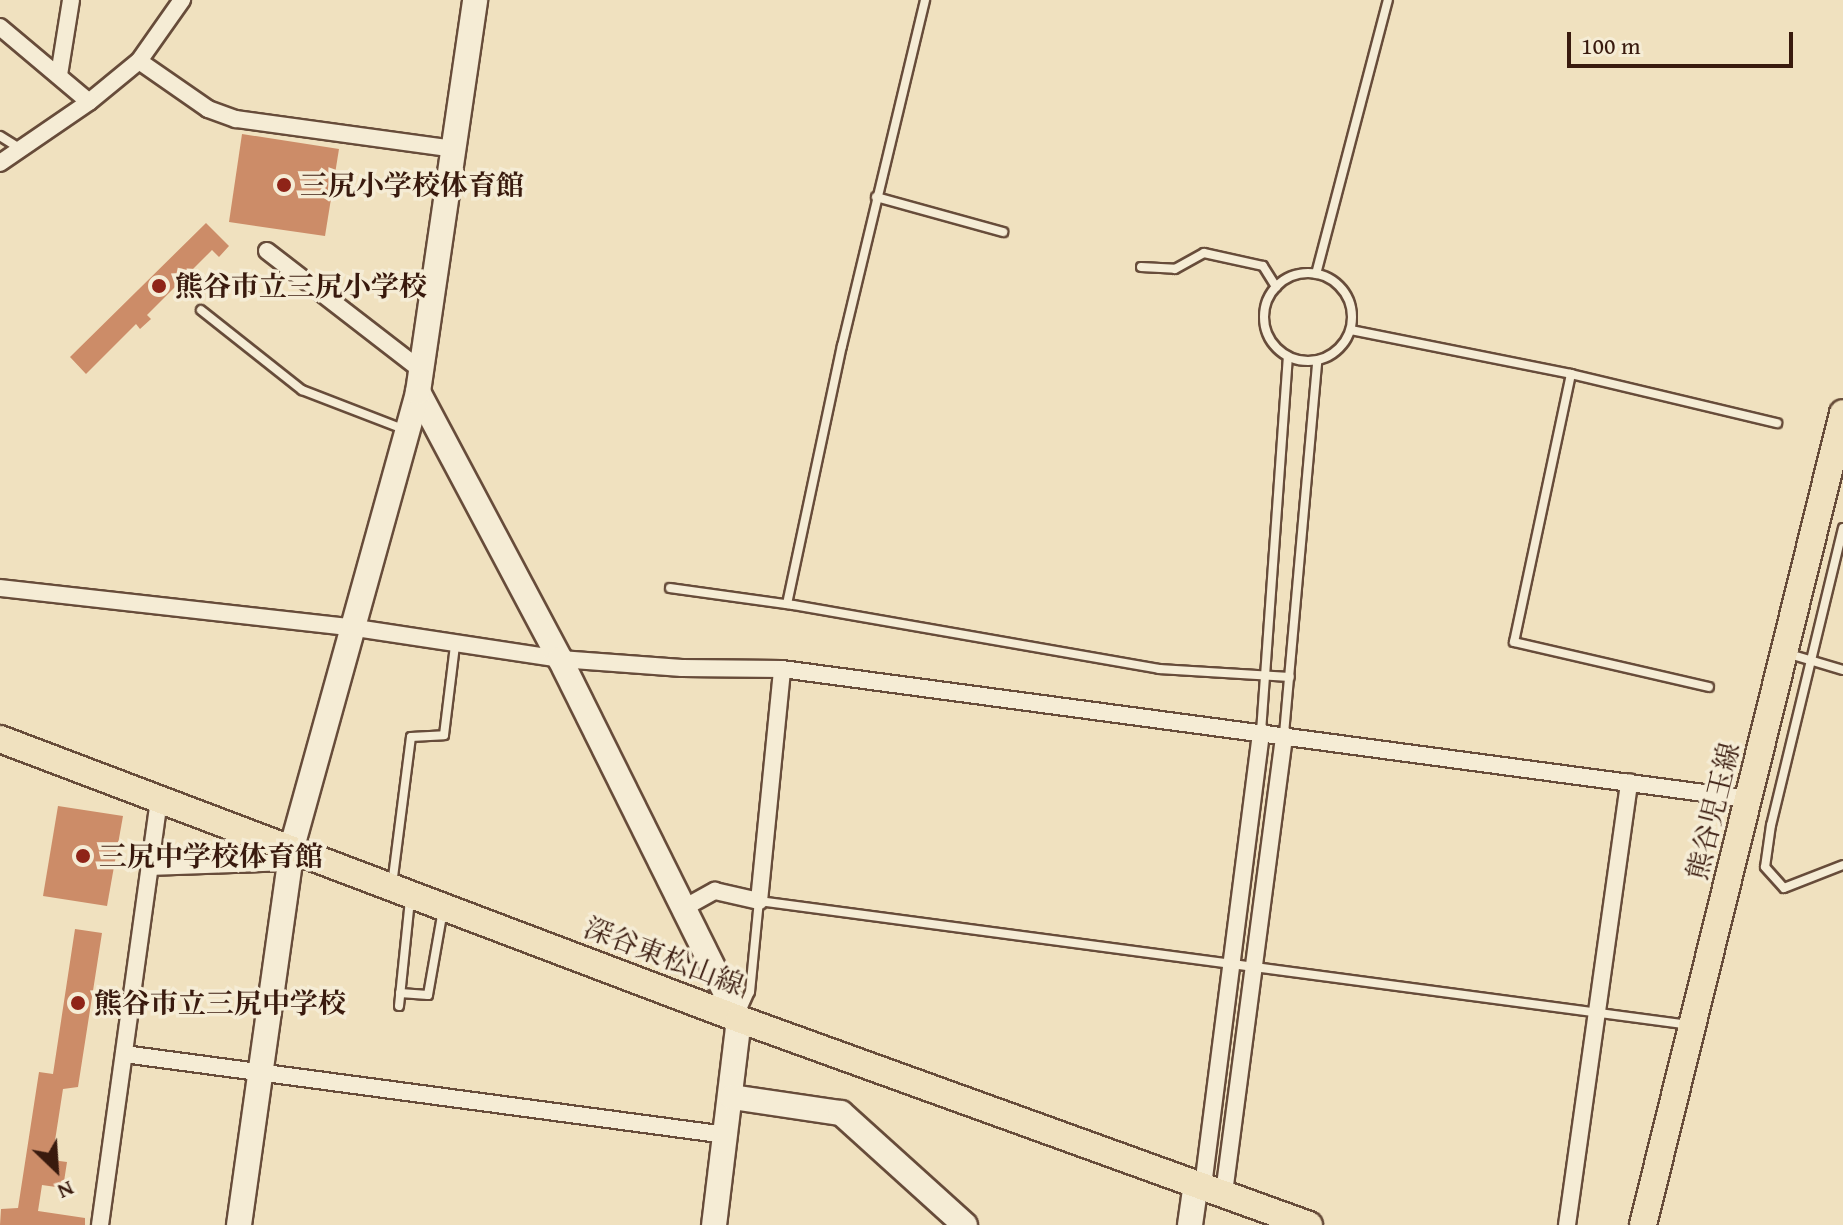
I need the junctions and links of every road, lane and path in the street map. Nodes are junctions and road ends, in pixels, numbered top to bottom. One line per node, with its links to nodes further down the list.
1 (71, 0): 8 (street)
2 (182, 0): 7 (street)
3 (475, 0): 12 (street)
4 (925, 0): 14 (lane)
5 (1388, 0): 18 (lane)
6 (0, 27): 8 (street)
7 (139, 61): 9 (street); 12 (street)
8 (59, 75): 9 (street)
9 (89, 102): 11 (street)
10 (0, 136): 11 (lane)
11 (22, 149): 13 (street)
12 (455, 149): 25 (street)
13 (0, 163)
14 (876, 197): 15 (lane); 32 (lane)
15 (1003, 232)
16 (267, 251): 25 (street)
17 (1141, 267): 19 (lane)
18 (1316, 274): 19 (lane); 21 (lane)
19 (1276, 287): 22 (lane)
20 (201, 310): 28 (lane)
21 (1351, 330): 23 (lane); 24 (lane)
22 (1288, 357): 23 (lane); 39 (lane)
23 (1317, 361): 40 (lane)
24 (1571, 374): 27 (lane); 41 (lane)
25 (420, 382): 28 (street); 36 (street)
26 (1843, 413): 35 (main road, 熊谷児玉線)
27 (1777, 423)
28 (408, 431): 33 (street)
29 (1843, 528): 35 (lane)
30 (0, 588): 33 (street)
31 (670, 588): 32 (lane)
32 (787, 604): 39 (lane)
33 (356, 628): 34 (street); 48 (street)
34 (455, 645): 36 (street); 51 (lane)
35 (1799, 657): 38 (lane); 47 (main road, 熊谷児玉線); 49 (lane)
36 (560, 659): 37 (street); 54 (street)
37 (782, 669): 42 (street); 52 (street)
38 (1843, 670)
39 (1265, 675): 40 (lane); 42 (lane)
40 (1290, 677): 43 (lane)
41 (1709, 687)
42 (1261, 732): 43 (street); 55 (street)
43 (1284, 735): 45 (street); 56 (street)
44 (0, 739): 46 (main road, 深谷東松山線)
45 (1629, 782): 47 (street); 59 (street)
46 (159, 798): 48 (main road, 深谷東松山線); 50 (street)
47 (1749, 799): 61 (main road, 熊谷児玉線)
48 (291, 854): 50 (street); 51 (main road, 深谷東松山線); 63 (street)
49 (1843, 865)
50 (149, 867): 62 (street)
51 (401, 889): 53 (main road, 深谷東松山線); 57 (lane)
52 (759, 901): 54 (street); 55 (lane); 60 (lane)
53 (444, 906): 57 (lane); 60 (main road, 深谷東松山線)
54 (682, 909): 60 (street)
55 (1229, 964): 56 (lane); 66 (street)
56 (1253, 967): 59 (lane); 66 (street)
57 (400, 993): 58 (lane)
58 (399, 1006)
59 (1598, 1015): 61 (lane); 73 (street)
60 (739, 1019): 64 (street); 66 (main road, 深谷東松山線)
61 (1693, 1026): 74 (main road, 熊谷児玉線)
62 (124, 1054): 63 (street); 67 (street)
63 (261, 1070): 65 (street); 68 (street)
64 (732, 1097): 65 (street); 70 (street)
65 (726, 1135): 69 (street)
66 (1208, 1187): 71 (street); 72 (main road, 深谷東松山線)
67 (100, 1225)
68 (239, 1225)
69 (714, 1225)
70 (965, 1225)
71 (1190, 1225)
72 (1309, 1225)
73 (1567, 1225)
74 (1643, 1225)

